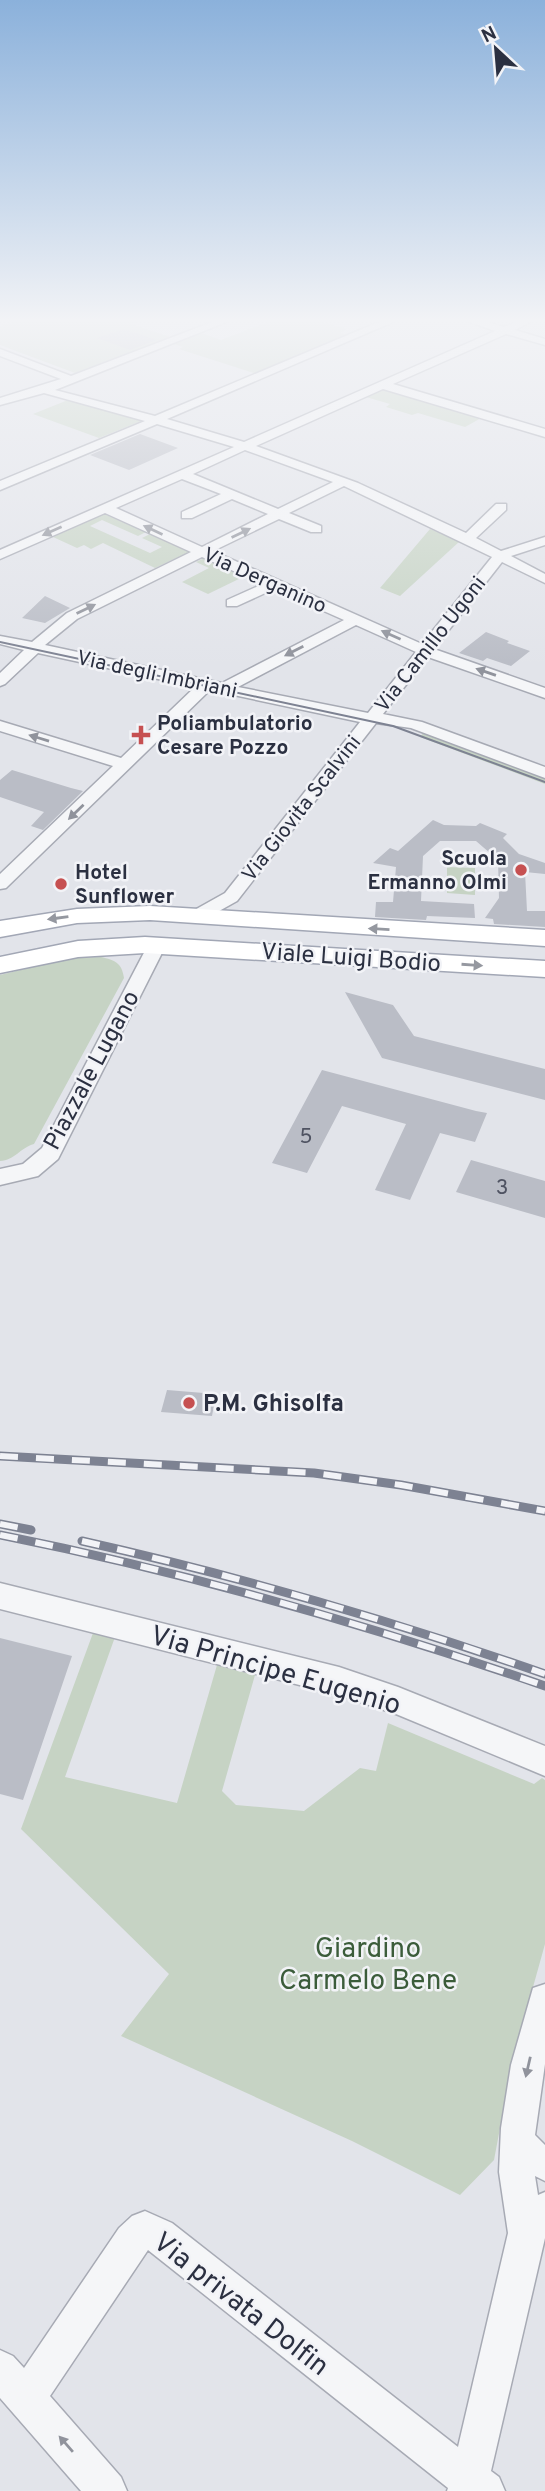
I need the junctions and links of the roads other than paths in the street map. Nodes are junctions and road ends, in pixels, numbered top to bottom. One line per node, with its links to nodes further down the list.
1 (120, 435): 7 (street)
2 (210, 435): 4 (street)
3 (269, 435): 4 (street)
4 (244, 446): 5 (street); 6 (street)
5 (182, 474): 8 (street); 10 (street)
6 (344, 482): 11 (street); 14 (street)
7 (0, 486)
8 (232, 494): 11 (street); 12 (street)
9 (501, 507): 14 (street)
10 (104, 508): 17 (street, Via Derganino, one-way to 10); 18 (street, one-way to 18)
11 (280, 514): 13 (street); 17 (street, one-way to 11)
12 (187, 515)
13 (316, 529)
14 (473, 540): 16 (street); 19 (street)
15 (545, 541): 16 (street)
16 (525, 546): 19 (street); 20 (street)
17 (201, 552): 23 (street, Via Derganino); 27 (street, one-way to 17)
18 (0, 555)
19 (502, 556): 20 (street); 21 (street, Via Camillo Ugoni)
20 (522, 566): 21 (street, Via Camillo Ugoni); 22 (street)
21 (490, 568): 28 (street, Via Camillo Ugoni)
22 (545, 579)
23 (272, 584): 24 (street); 25 (street, Via Derganino)
24 (232, 603)
25 (355, 620): 28 (street, Via Derganino, one-way to 25); 31 (street, one-way to 31)
26 (0, 640): 27 (street, Via degli Imbriani)
27 (34, 647): 29 (street); 30 (street, Via degli Imbriani)
28 (426, 651): 32 (street, Via Derganino, one-way to 28); 33 (street, Via Camillo Ugoni)
29 (0, 681)
30 (207, 684): 31 (street, Via degli Imbriani); 39 (street)
31 (224, 688): 34 (street, Via degli Imbriani)
32 (545, 693)
33 (389, 695): 34 (street, Via degli Imbriani); 35 (street, Via Camillo Ugoni); 37 (street, Via degli Imbriani)
34 (314, 707): 35 (street, Via degli Imbriani); 38 (street, Via degli Imbriani)
35 (371, 719): 37 (street, Via degli Imbriani); 38 (street, Via Giovita Scalvini)
36 (0, 726): 39 (street, one-way to 36)
37 (413, 730): 38 (street, Via degli Imbriani); 40 (street, Via degli Imbriani); 41 (street, Via degli Imbriani)
38 (351, 745): 43 (street, Via Giovita Scalvini)
39 (125, 764): 42 (street, one-way to 42)
40 (545, 773)
41 (545, 786)
42 (1, 883)
43 (231, 897): 44 (street, Via Giovita Scalvini); 45 (street, Via Giovita Scalvini)
44 (197, 916): 45 (main road, Viale Luigi Bodio); 46 (main road, one-way to 46); 47 (main road)
45 (251, 920): 48 (main road, Viale Luigi Bodio, one-way to 45)
46 (0, 929)
47 (165, 938): 49 (main road); 50 (main road); 52 (main road, Viale Luigi Bodio, one-way to 52); 53 (street, Piazzale Lugano)
48 (545, 938)
49 (112, 946): 50 (main road); 53 (street, Piazzale Lugano)
50 (78, 949): 51 (main road)
51 (0, 965)
52 (545, 969)
53 (142, 975): 54 (street, Piazzale Lugano)
54 (0, 1177)
55 (0, 1596): 56 (street, Via Principe Eugenio)
56 (545, 1761)
57 (545, 2000): 58 (street, one-way to 58)
58 (517, 2141): 59 (street); 60 (street)
59 (545, 2163)
60 (536, 2221): 63 (street)
61 (0, 2369): 62 (street)
62 (26, 2398): 63 (street, Via privata Dolfin); 64 (street, one-way to 62)
63 (473, 2487)
64 (107, 2491)

